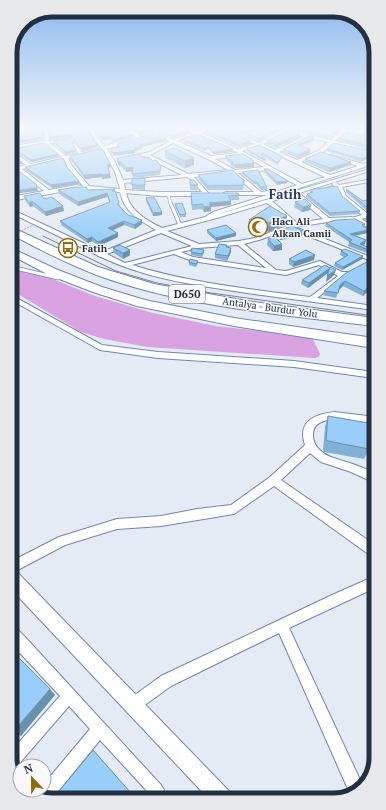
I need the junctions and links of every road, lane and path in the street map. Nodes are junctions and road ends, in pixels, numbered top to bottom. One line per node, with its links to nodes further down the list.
1 (30, 165): 11 (street)
2 (69, 165): 22 (street)
3 (114, 165): 18 (street)
4 (166, 165): 15 (street)
5 (222, 165): 14 (street)
6 (264, 165): 12 (street)
7 (301, 165): 16 (street)
8 (359, 165): 10 (street)
9 (367, 165): 10 (street)
10 (363, 166): 16 (street)
11 (18, 168): 26 (street)
12 (270, 168): 14 (street); 21 (street)
13 (369, 170): 16 (street)
14 (233, 171): 15 (street); 28 (street)
15 (186, 175): 18 (street); 31 (street)
16 (331, 180): 21 (street); 23 (street); 29 (street)
17 (369, 181): 19 (street)
18 (121, 182): 25 (street)
19 (365, 182): 20 (street); 23 (street)
20 (369, 185)
21 (302, 186): 27 (street)
22 (87, 187): 25 (street); 26 (street)
23 (339, 187): 24 (street); 39 (street)
24 (321, 190)
25 (123, 191): 30 (street); 48 (street)
26 (48, 192): 35 (street)
27 (281, 192): 28 (street); 41 (street)
28 (259, 193): 33 (street)
29 (296, 193): 37 (street); 43 (street)
30 (168, 194): 31 (street); 45 (lane)
31 (206, 194): 32 (street)
32 (214, 194)
33 (221, 194)
34 (17, 195): 35 (street)
35 (20, 197): 36 (street)
36 (17, 198)
37 (268, 202): 41 (street); 46 (street)
38 (17, 214): 55 (street)
39 (369, 215)
40 (369, 216): 42 (street)
41 (207, 218): 45 (street)
42 (355, 219): 43 (street); 47 (street)
43 (328, 220): 46 (street)
44 (33, 225): 49 (path, bridge)
45 (180, 225): 48 (street)
46 (292, 226): 51 (street); 56 (street)
47 (369, 226)
48 (162, 230): 52 (street); 55 (street)
49 (17, 233)
50 (17, 233): 65 (highway, Antalya - Burdur Yolu / D650)
51 (239, 243): 52 (street); 59 (street)
52 (198, 246): 53 (street)
53 (174, 252): 57 (street); 59 (street)
54 (17, 254): 61 (highway, Antalya - Burdur Yolu / D650)
55 (100, 255): 57 (street)
56 (367, 262): 60 (street)
57 (124, 265): 63 (street)
58 (17, 268): 61 (lane)
59 (275, 272): 60 (street)
60 (342, 275): 63 (street)
61 (68, 280): 66 (highway, Antalya - Burdur Yolu / D650)
62 (17, 300): 67 (street)
63 (310, 300): 64 (street)
64 (369, 307)
65 (369, 321)
66 (369, 343)
67 (369, 374)
68 (369, 420): 69 (street)
69 (310, 447): 70 (street); 71 (street)
70 (369, 476)
71 (274, 480): 72 (street); 73 (street)
72 (369, 548)
73 (17, 564)
74 (17, 583): 79 (street)
75 (369, 584): 76 (street)
76 (282, 626): 79 (street); 82 (street)
77 (17, 645): 78 (street)
78 (69, 696): 80 (street); 81 (street)
79 (133, 705): 85 (street)
80 (100, 729): 83 (street); 84 (street)
81 (17, 755)
82 (355, 786)
83 (52, 787)
84 (154, 793)
85 (217, 793)

